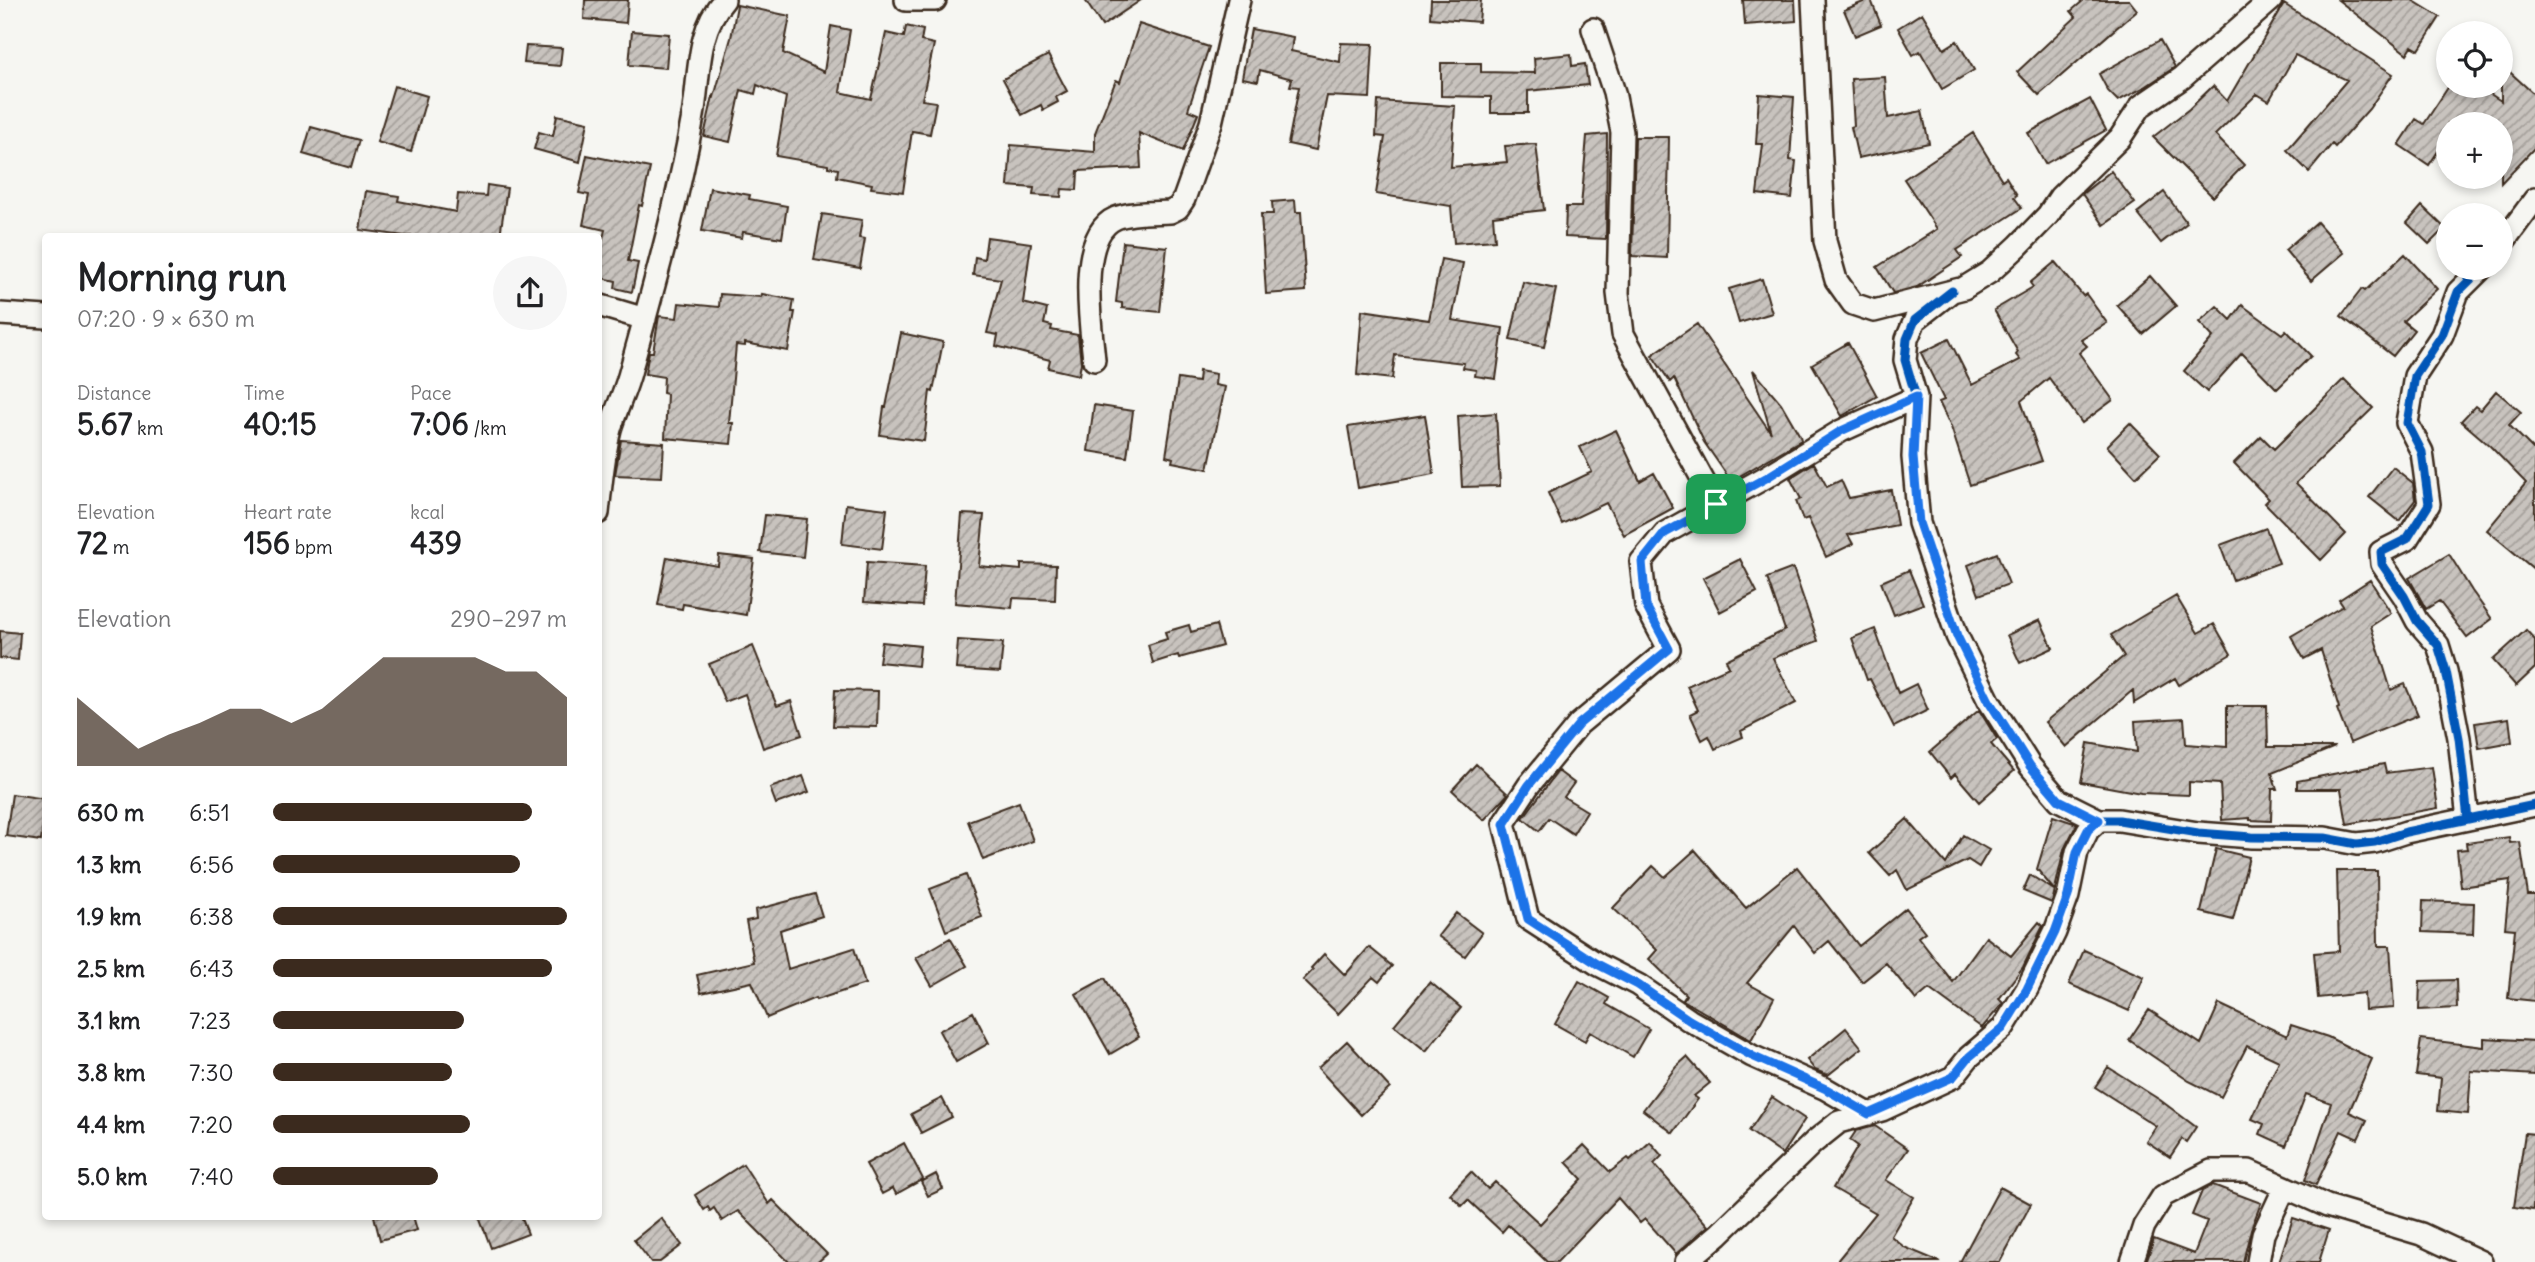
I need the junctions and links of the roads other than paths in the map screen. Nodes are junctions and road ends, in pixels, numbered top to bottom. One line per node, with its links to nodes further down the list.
1 (724, 0): 15 (street)
2 (906, 0): 3 (street)
3 (935, 0)
4 (1239, 0): 16 (street)
5 (1813, 0): 11 (street)
6 (2271, 0): 11 (street)
7 (1593, 29): 19 (street)
8 (2535, 199): 9 (street)
9 (2513, 229)
10 (2470, 280): 21 (street)
11 (1952, 291): 17 (street)
12 (602, 306): 15 (street)
13 (0, 314): 14 (street)
14 (42, 317)
15 (645, 319): 18 (street)
16 (1094, 360)
17 (1916, 397): 19 (street); 22 (street)
18 (602, 471)
19 (1716, 504): 23 (street)
20 (2535, 806): 21 (street)
21 (2468, 819): 22 (street)
22 (2099, 820): 23 (street)
23 (1869, 1114): 25 (street)
24 (2285, 1187): 26 (street); 27 (street); 28 (street)
25 (1686, 1262)
26 (2132, 1262)
27 (2259, 1262)
28 (2482, 1262)

